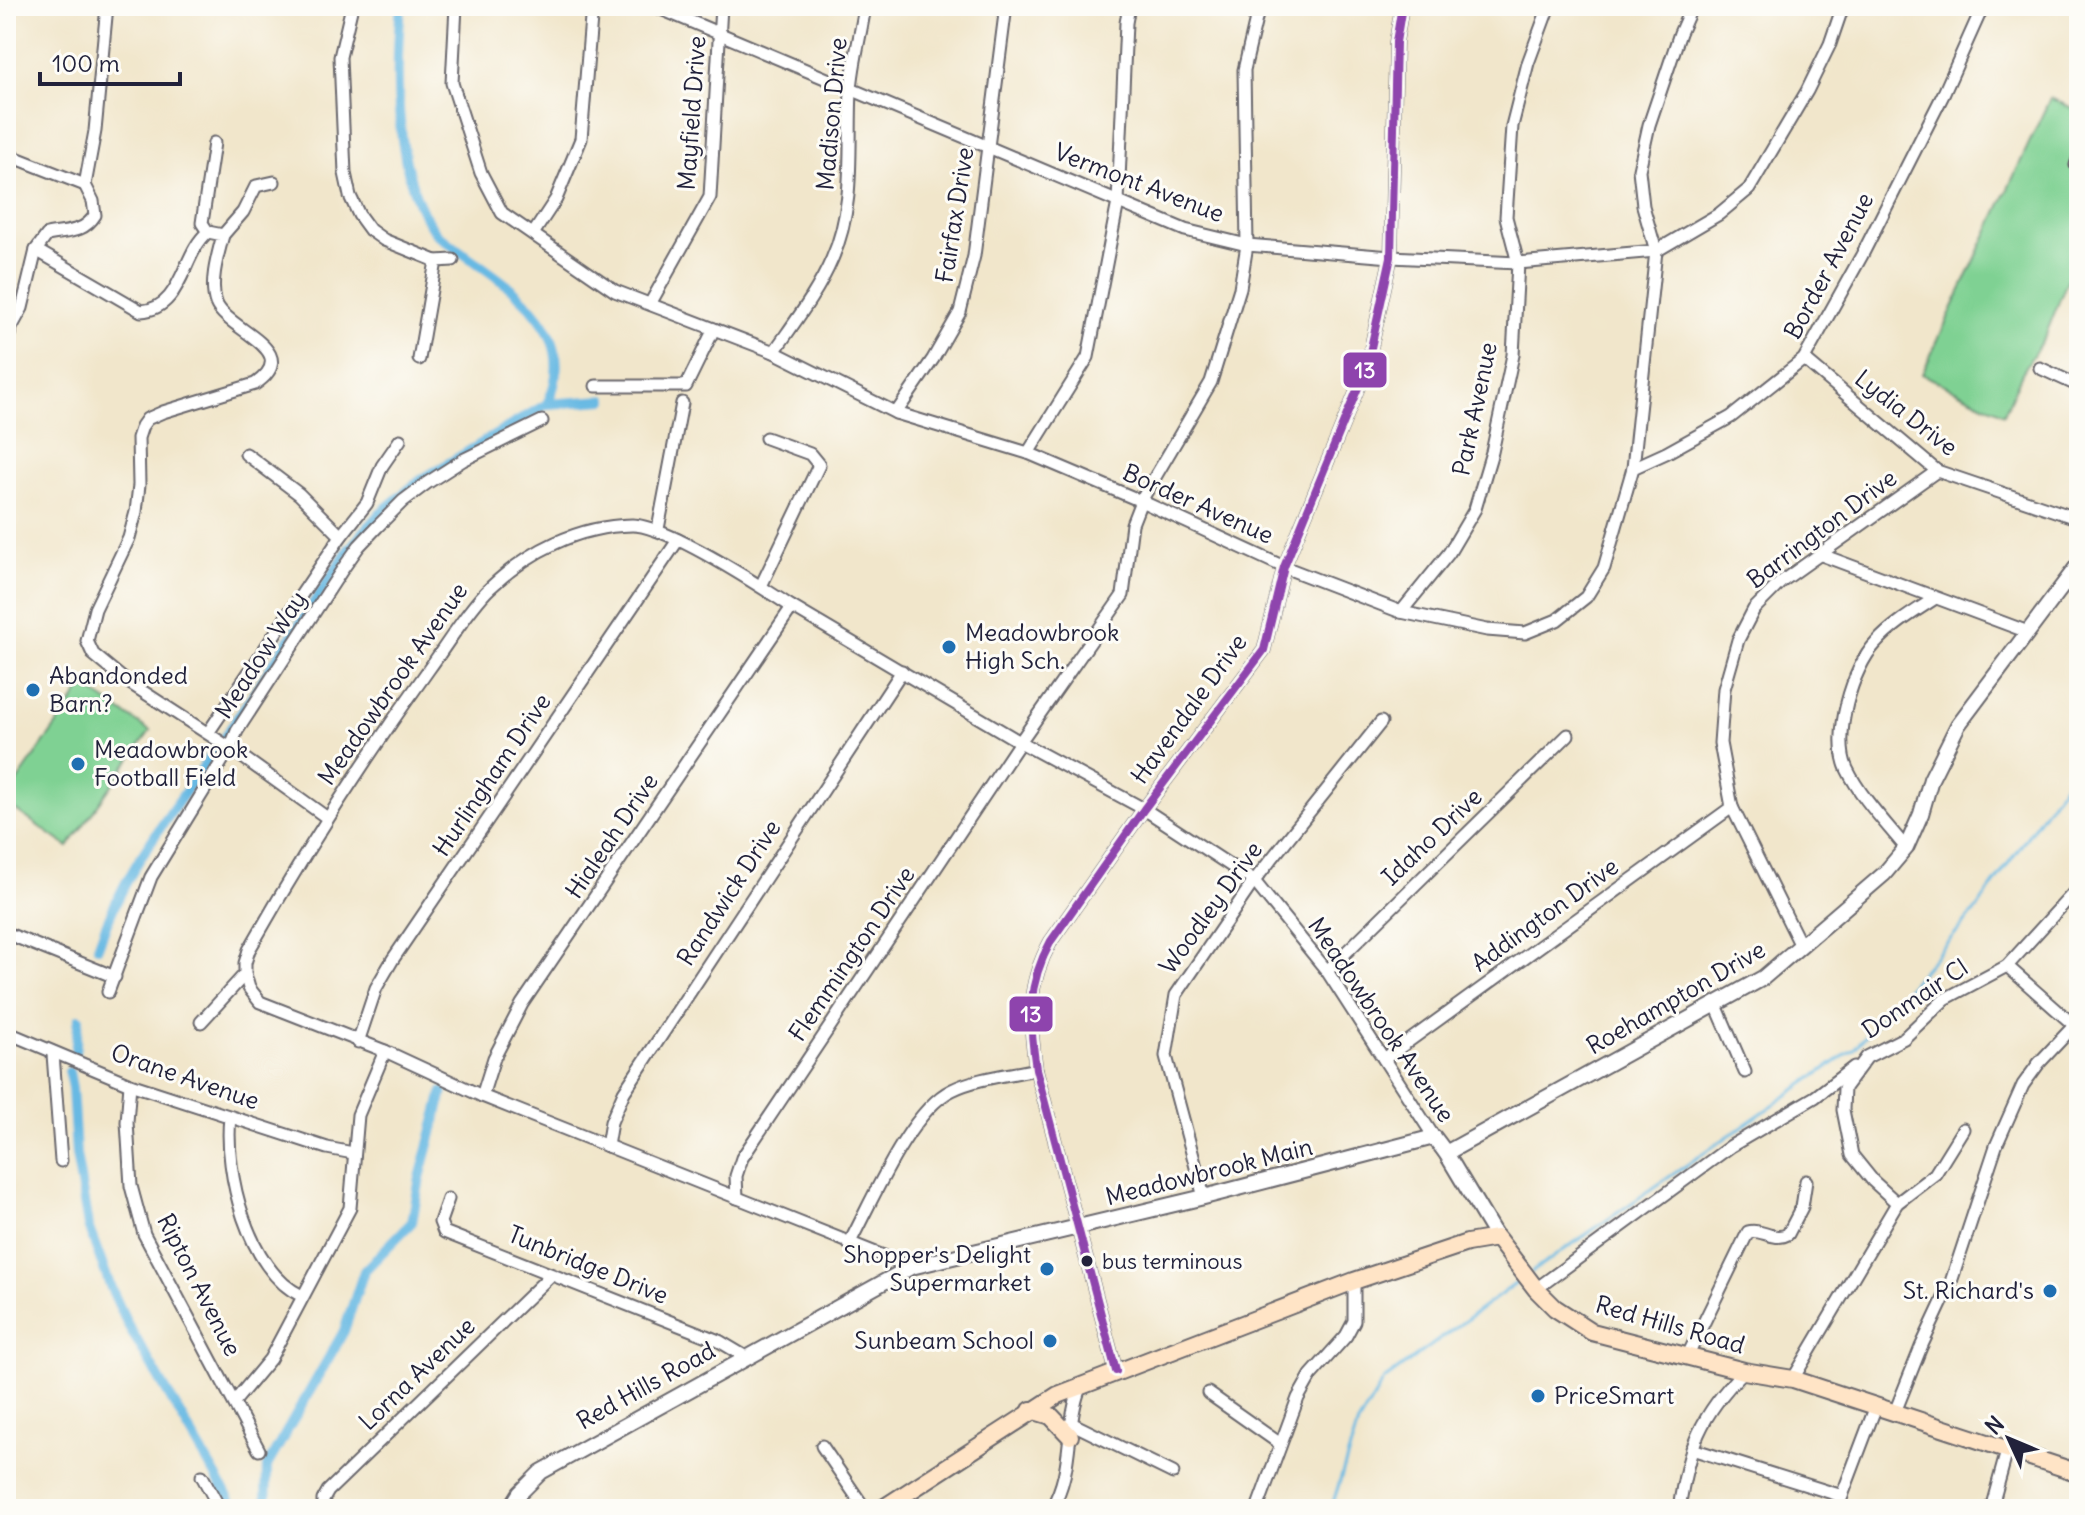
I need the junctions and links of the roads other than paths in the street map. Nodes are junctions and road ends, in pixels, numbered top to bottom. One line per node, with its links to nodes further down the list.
1 (107, 6): 24 (street)
2 (352, 6): 34 (street)
3 (456, 6): 27 (street, Border Avenue)
4 (592, 6): 27 (street)
5 (654, 6): 16 (street, Vermont Avenue)
6 (721, 6): 16 (street, Mayfield Drive)
7 (865, 6): 17 (street, Madison Drive)
8 (1006, 6): 19 (street, Fairfax Drive)
9 (1129, 6): 25 (street)
10 (1259, 6): 29 (street, Flemmington Drive)
11 (1402, 6): 32 (street, Havendale Drive)
12 (1549, 6): 35 (street, Park Avenue)
13 (1692, 6): 31 (street)
14 (1983, 6): 41 (street, Border Avenue)
15 (1840, 7): 31 (street, Vermont Avenue)
16 (721, 34): 17 (street, Vermont Avenue); 36 (street, Mayfield Drive)
17 (851, 89): 19 (street, Vermont Avenue); 39 (street, Madison Drive)
18 (214, 143): 26 (street)
19 (988, 147): 25 (street, Vermont Avenue); 46 (street, Fairfax Drive)
20 (6, 154): 24 (street)
21 (2079, 156): 22 (street)
22 (2079, 169)
23 (274, 182): 28 (street)
24 (85, 185): 30 (street)
25 (1118, 202): 29 (street, Vermont Avenue); 50 (street)
26 (208, 232): 28 (street); 30 (street)
27 (533, 234): 36 (street, Border Avenue)
28 (223, 235): 69 (street)
29 (1247, 245): 32 (street, Vermont Avenue); 54 (street, Flemmington Drive)
30 (36, 250): 38 (street)
31 (1656, 251): 35 (street, Vermont Avenue); 52 (street)
32 (1391, 257): 35 (street, Vermont Avenue); 61 (street, Havendale Drive)
33 (453, 260): 34 (street)
34 (436, 261): 40 (street)
35 (1518, 263): 65 (street, Park Avenue)
36 (650, 304): 37 (street, Border Avenue)
37 (714, 329): 39 (street, Border Avenue); 44 (street)
38 (6, 345)
39 (774, 352): 46 (street, Border Avenue)
40 (419, 359)
41 (1804, 359): 52 (street, Border Avenue); 53 (street, Lydia Drive)
42 (2040, 368): 43 (street)
43 (2079, 385)
44 (596, 386)
45 (682, 403): 56 (street)
46 (896, 413): 50 (street, Border Avenue)
47 (542, 421): 72 (street, Meadow Way)
48 (766, 438): 62 (street)
49 (400, 440): 57 (street)
50 (1028, 453): 54 (street, Border Avenue)
51 (246, 454): 57 (street)
52 (1633, 468): 65 (street, Border Avenue)
53 (1937, 471): 55 (street, Lydia Drive); 59 (street, Barrington Drive)
54 (1141, 501): 61 (street, Border Avenue); 71 (street, Flemmington Drive)
55 (2079, 519)
56 (658, 529): 58 (street, Meadowbrook Avenue); 75 (street, Meadowbrook Avenue)
57 (341, 536): 69 (street)
58 (678, 540): 62 (street, Meadowbrook Avenue); 90 (street, Hurlingham Drive)
59 (1819, 554): 63 (street); 73 (street, Barrington Drive)
60 (2079, 564): 66 (street, Roehampton Drive)
61 (1284, 567): 65 (street, Border Avenue); 74 (street, Havendale Drive)
62 (761, 586): 64 (street, Meadowbrook Avenue)
63 (1934, 599): 66 (street); 76 (street)
64 (792, 607): 67 (street, Meadowbrook Avenue); 98 (street, Hialeah Drive)
65 (1401, 612)
66 (2028, 632): 76 (street, Roehampton Drive)
67 (902, 671): 71 (street, Meadowbrook Avenue); 102 (street, Randwick Drive)
68 (1381, 722): 77 (street, Woodley Drive)
69 (208, 733): 72 (street)
70 (1568, 735): 82 (street, Idaho Drive)
71 (1020, 742): 74 (street, Meadowbrook Avenue); 108 (street, Flemmington Drive)
72 (230, 748): 75 (street); 84 (street, Meadow Way)
73 (1732, 807): 80 (street, Barrington Drive); 94 (street, Addington Drive)
74 (1144, 809): 77 (street, Meadowbrook Avenue); 95 (street, Havendale Drive)
75 (326, 817): 83 (street, Meadowbrook Avenue)
76 (1906, 848): 80 (street, Roehampton Drive)
77 (1254, 881): 82 (street, Meadowbrook Avenue); 107 (street, Woodley Drive)
78 (2079, 887): 81 (street, Donmair Cl)
79 (6, 933): 84 (street)
80 (1801, 946): 86 (street, Roehampton Drive)
81 (2007, 966): 88 (street); 93 (street, Donmair Cl)
82 (1327, 971): 94 (street, Meadowbrook Avenue)
83 (245, 974): 87 (street); 90 (street)
84 (115, 977): 85 (street, Meadow Way)
85 (108, 992)
86 (1716, 1005): 96 (street); 104 (street, Roehampton Drive)
87 (201, 1022)
88 (2078, 1027): 130 (street)
89 (6, 1032): 92 (street, Orane Avenue)
90 (358, 1042): 91 (street)
91 (385, 1051): 98 (street); 103 (street)
92 (53, 1054): 97 (street, Orane Avenue); 105 (street)
93 (1867, 1057): 110 (street, Donmair Cl); 117 (street)
94 (1384, 1059): 101 (street, Meadowbrook Avenue)
95 (1036, 1069): 111 (street, Havendale Drive); 113 (street)
96 (1745, 1072)
97 (130, 1084): 99 (street, Orane Avenue); 127 (street, Ripton Avenue)
98 (482, 1096): 102 (street)
99 (230, 1117): 103 (street, Orane Avenue); 118 (street)
100 (1963, 1129): 110 (street)
101 (1434, 1137): 104 (street, Meadowbrook Avenue); 107 (street, Meadowbrook Main)
102 (607, 1146): 108 (street)
103 (353, 1153): 118 (street)
104 (1446, 1153): 112 (street, Meadowbrook Avenue)
105 (61, 1161)
106 (1806, 1181): 120 (street)
107 (1204, 1197): 111 (street, Meadowbrook Main)
108 (737, 1198): 113 (street)
109 (448, 1199): 115 (street, Tunbridge Drive)
110 (1897, 1203): 124 (street)
111 (1078, 1228): 114 (street, Meadowbrook Main); 122 (street, Havendale Drive)
112 (1497, 1238): 116 (main road); 117 (main road, Red Hills Road)
113 (849, 1244): 114 (street)
114 (911, 1267): 119 (street, Meadowbrook Main)
115 (550, 1276): 121 (street, Tunbridge Drive); 142 (street, Lorna Avenue)
116 (1354, 1281): 122 (main road); 132 (street)
117 (1535, 1288): 120 (main road, Red Hills Road)
118 (302, 1296): 127 (street)
119 (818, 1321): 121 (street, Red Hills Road)
120 (1688, 1355): 123 (main road, Red Hills Road)
121 (746, 1357): 143 (street, Red Hills Road)
122 (1116, 1371): 125 (main road)
123 (1744, 1371): 124 (main road, Red Hills Road); 134 (street)
124 (1793, 1379): 128 (main road, Red Hills Road)
125 (1081, 1385): 129 (main road); 131 (street)
126 (1208, 1393): 132 (street)
127 (235, 1401): 135 (street, Ripton Avenue)
128 (1876, 1406): 130 (main road, Red Hills Road); 140 (street)
129 (1031, 1410): 131 (main road); 145 (main road)
130 (1895, 1412): 136 (main road, Red Hills Road)
131 (1070, 1430): 137 (street); 146 (street)
132 (1279, 1443): 147 (street)
133 (822, 1446): 144 (street)
134 (1692, 1449): 140 (street); 148 (street)
135 (259, 1450)
136 (2007, 1451): 138 (main road, Red Hills Road); 150 (street)
137 (1173, 1473)
138 (2079, 1473)
139 (202, 1476): 141 (street)
140 (1842, 1496): 149 (street)
141 (220, 1509)
142 (323, 1509)
143 (510, 1509)
144 (865, 1509)
145 (882, 1509)
146 (1051, 1509)
147 (1257, 1509)
148 (1679, 1509)
149 (1837, 1509)
150 (1991, 1509)

